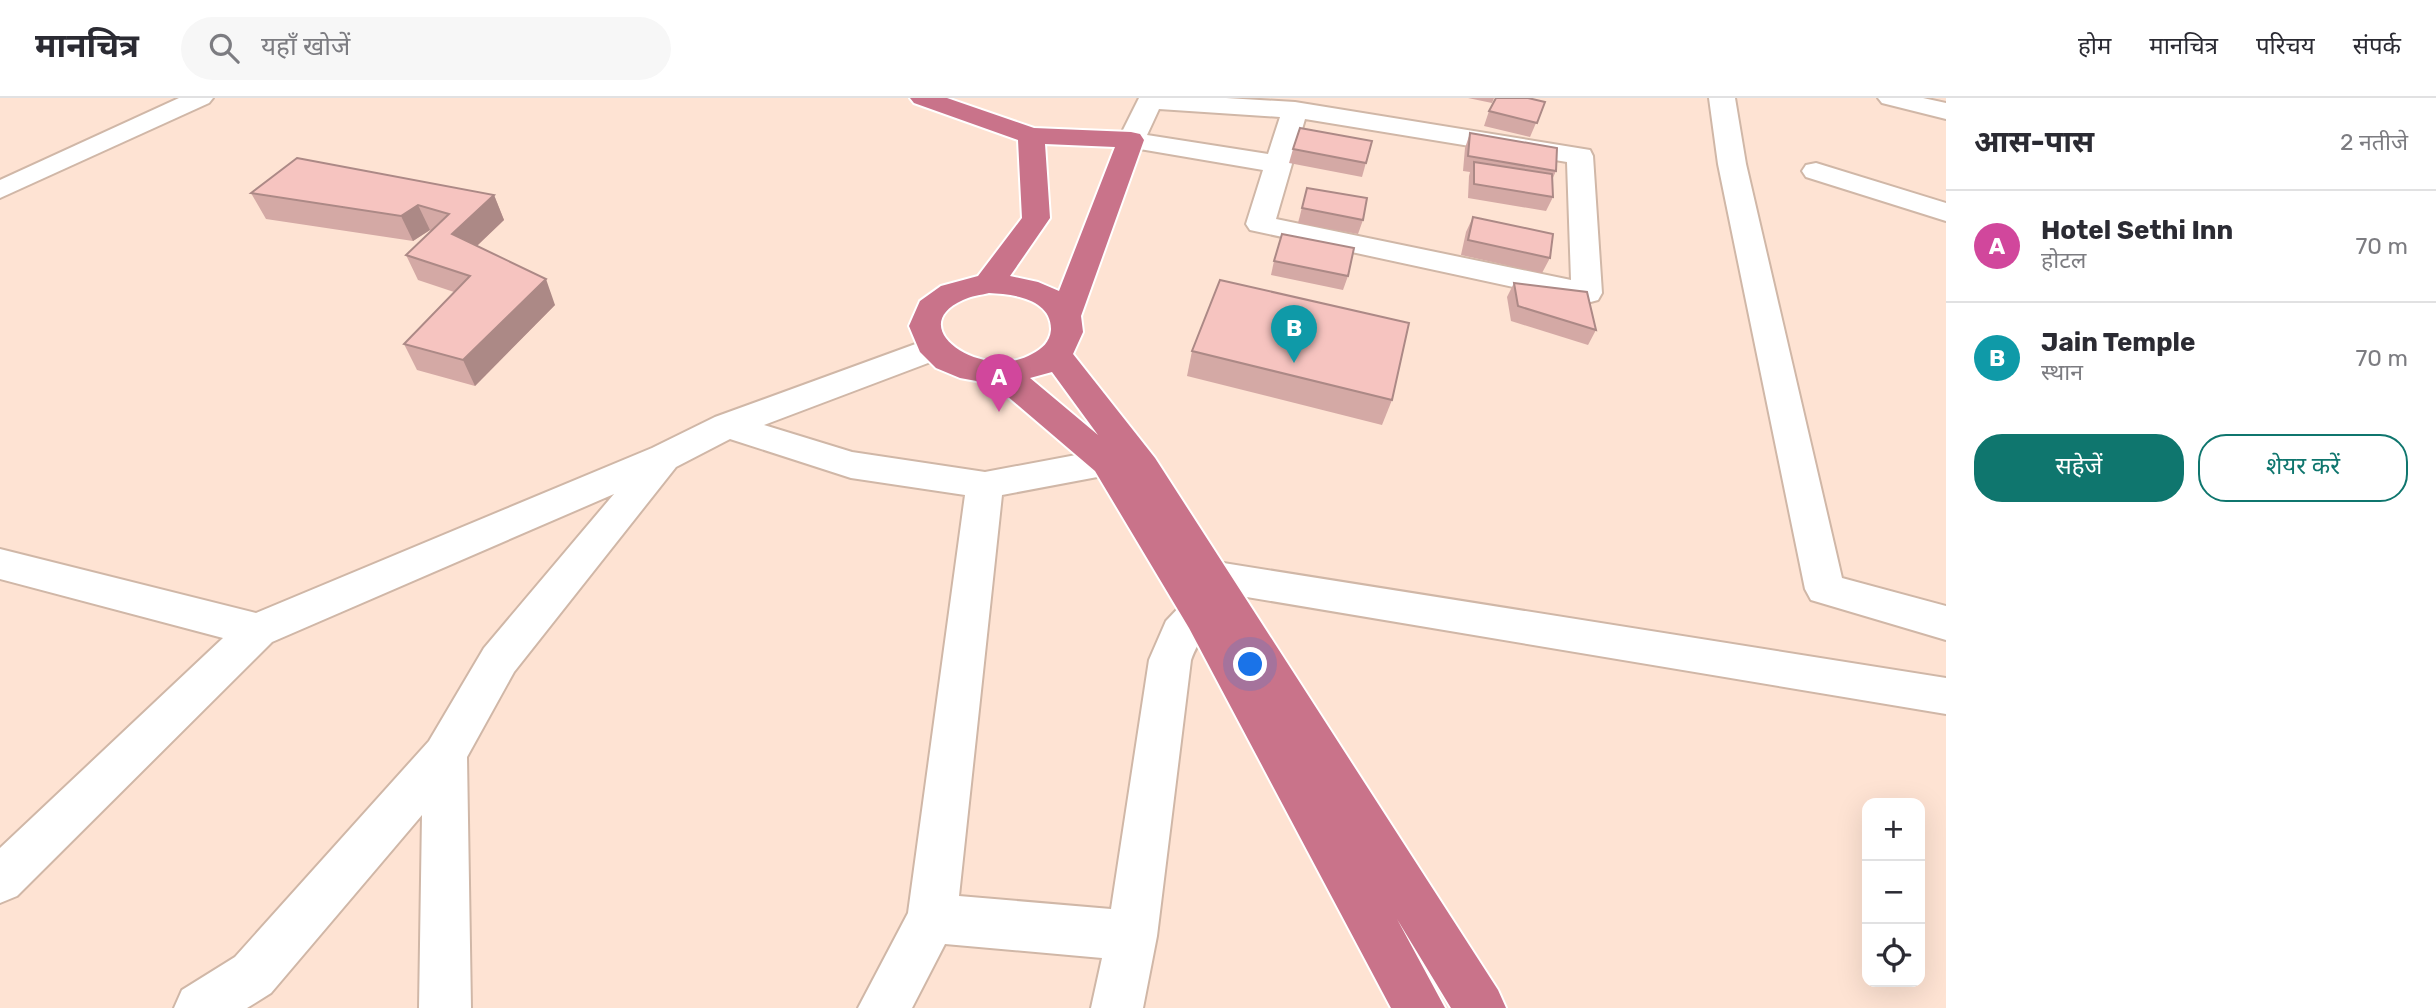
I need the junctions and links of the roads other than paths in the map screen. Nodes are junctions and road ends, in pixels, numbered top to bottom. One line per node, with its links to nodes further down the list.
1 (201, 98): 12 (street)
2 (923, 98): 8 (highway)
3 (1722, 98): 24 (street)
4 (1891, 98): 7 (street)
5 (1152, 100): 6 (street); 9 (street)
6 (1295, 110): 10 (street); 10 (street)
7 (1946, 111)
8 (1031, 135): 9 (highway); 14 (highway)
9 (1131, 140): 10 (street); 15 (highway)
10 (1279, 164)
11 (1816, 171): 13 (street)
12 (0, 190)
13 (1946, 212)
14 (989, 283): 15 (highway); 16 (highway)
15 (1060, 335): 17 (highway); 20 (highway)
16 (932, 349): 17 (highway); 18 (street)
17 (1003, 374): 20 (highway)
18 (727, 426): 19 (street); 21 (street)
19 (665, 457): 25 (street); 27 (street)
20 (1121, 459): 21 (street); 23 (highway); 36 (highway)
21 (985, 485): 29 (street)
22 (0, 564): 25 (street)
23 (1206, 594): 26 (street); 30 (street); 35 (highway); 37 (highway)
24 (1946, 623)
25 (258, 630): 28 (street)
26 (1946, 696)
27 (445, 755): 31 (street); 32 (street)
28 (0, 880)
29 (932, 918): 30 (street); 33 (street)
30 (1132, 936): 34 (street)
31 (200, 1008)
32 (445, 1008)
33 (884, 1008)
34 (1117, 1008)
35 (1419, 1008)
36 (1447, 1008)
37 (1480, 1008)

